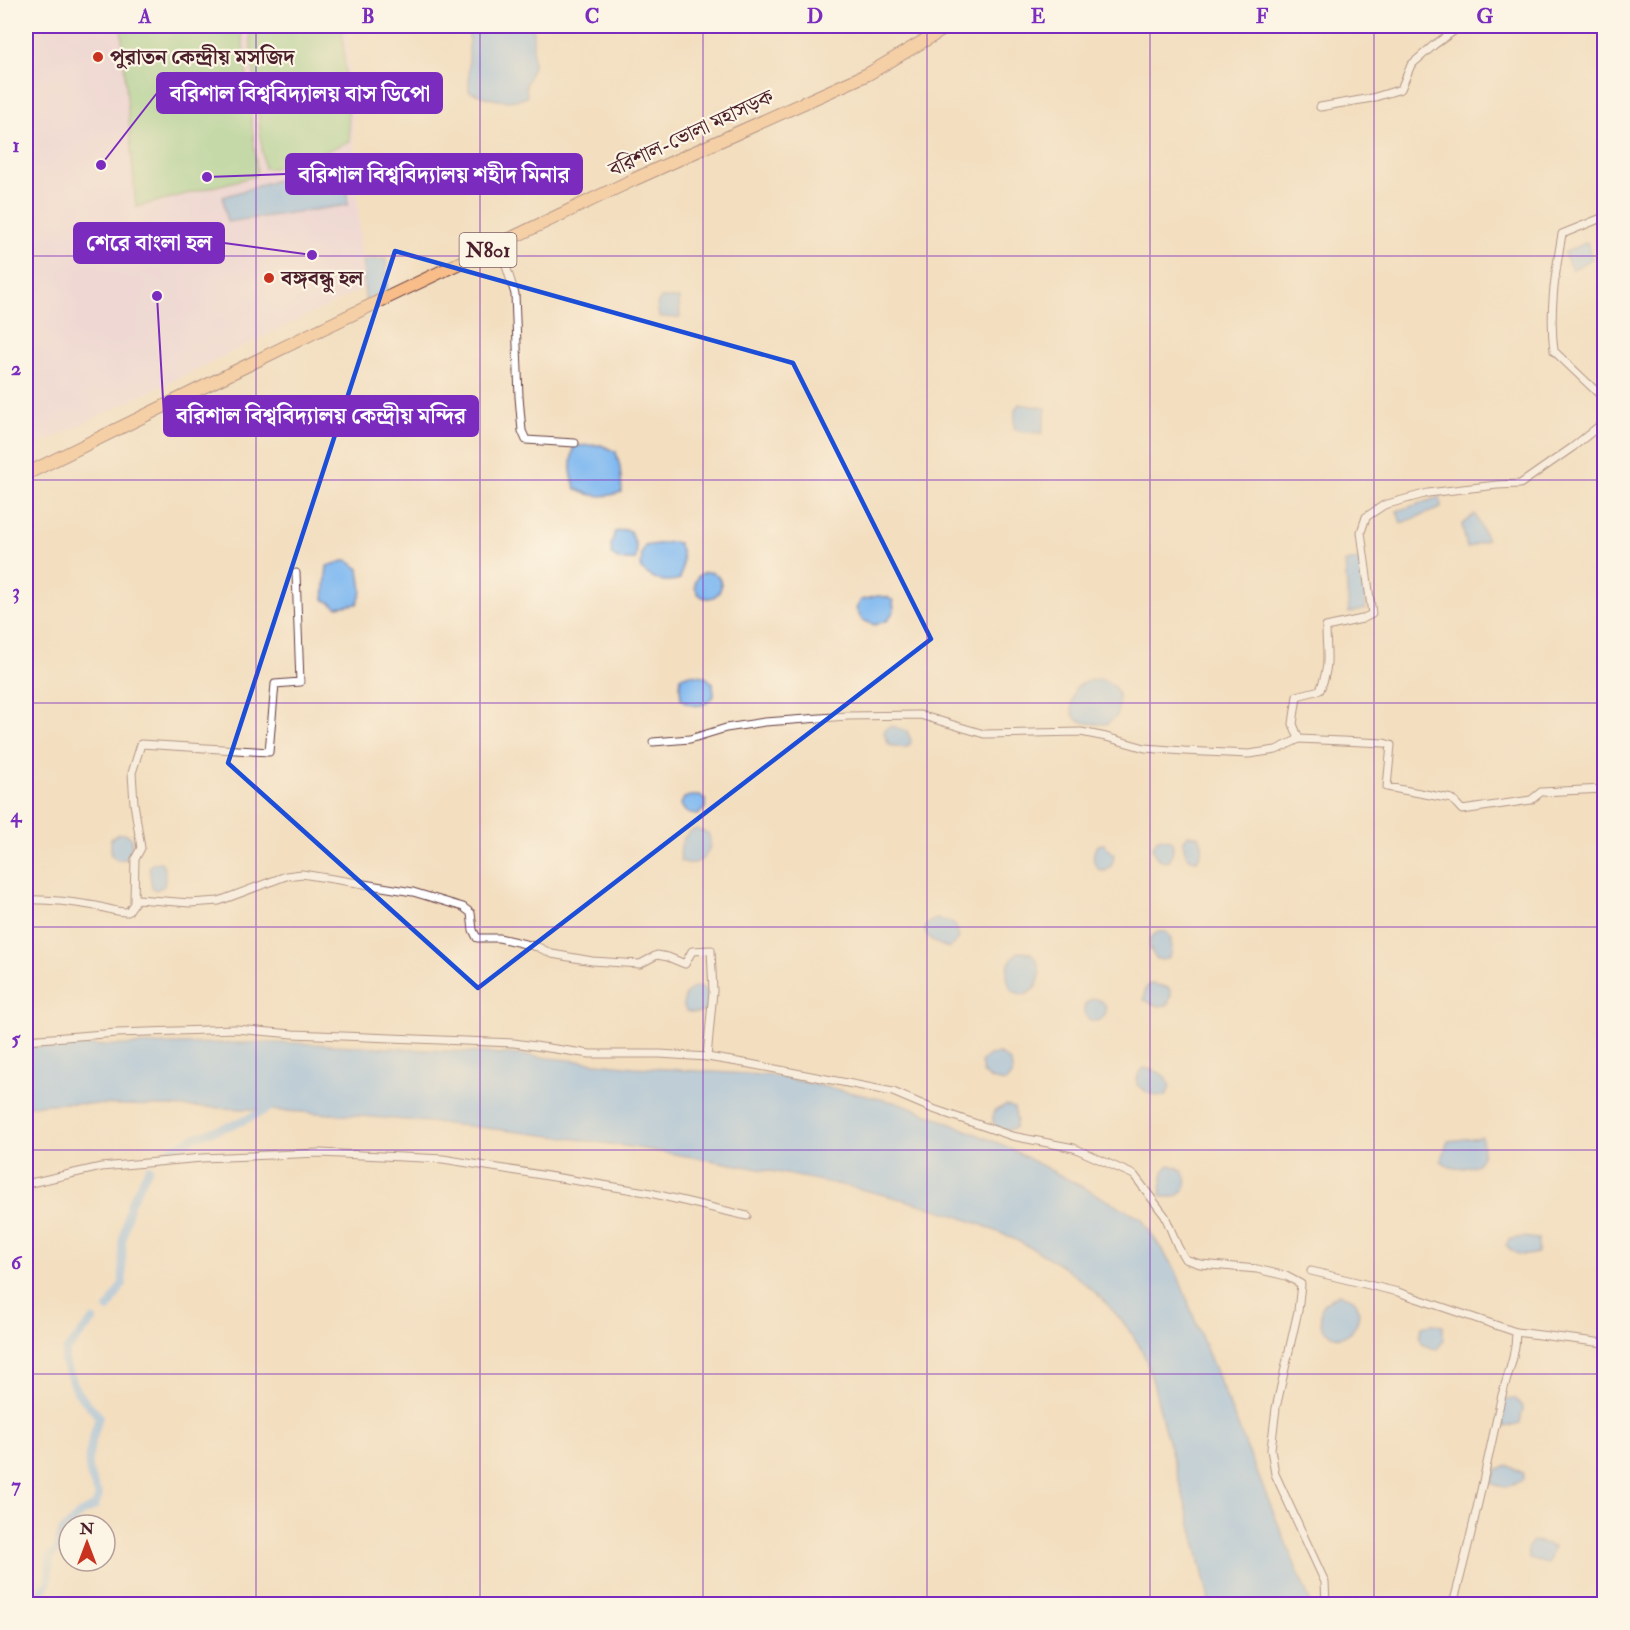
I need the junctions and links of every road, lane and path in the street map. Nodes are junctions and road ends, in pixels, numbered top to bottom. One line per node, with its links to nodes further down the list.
1 (949, 26): 5 (highway, বরিশাল-ভোলা মহাসড়ক / N801)
2 (1461, 26): 3 (street)
3 (1320, 106)
4 (1605, 217): 6 (street)
5 (499, 244): 8 (street); 9 (highway, বরিশাল-ভোলা মহাসড়ক / N801)
6 (1605, 396)
7 (1605, 422): 11 (street)
8 (575, 443)
9 (26, 474)
10 (296, 573): 15 (street)
11 (1299, 739): 12 (street); 13 (street)
12 (653, 742)
13 (1605, 789)
14 (26, 900): 15 (street)
15 (134, 901): 17 (street)
16 (26, 1040): 17 (street)
17 (706, 1058): 23 (street)
18 (26, 1184): 19 (street)
19 (747, 1215)
20 (1311, 1271): 21 (street)
21 (1516, 1332): 22 (street); 24 (street)
22 (1605, 1343)
23 (1326, 1605)
24 (1453, 1605)

